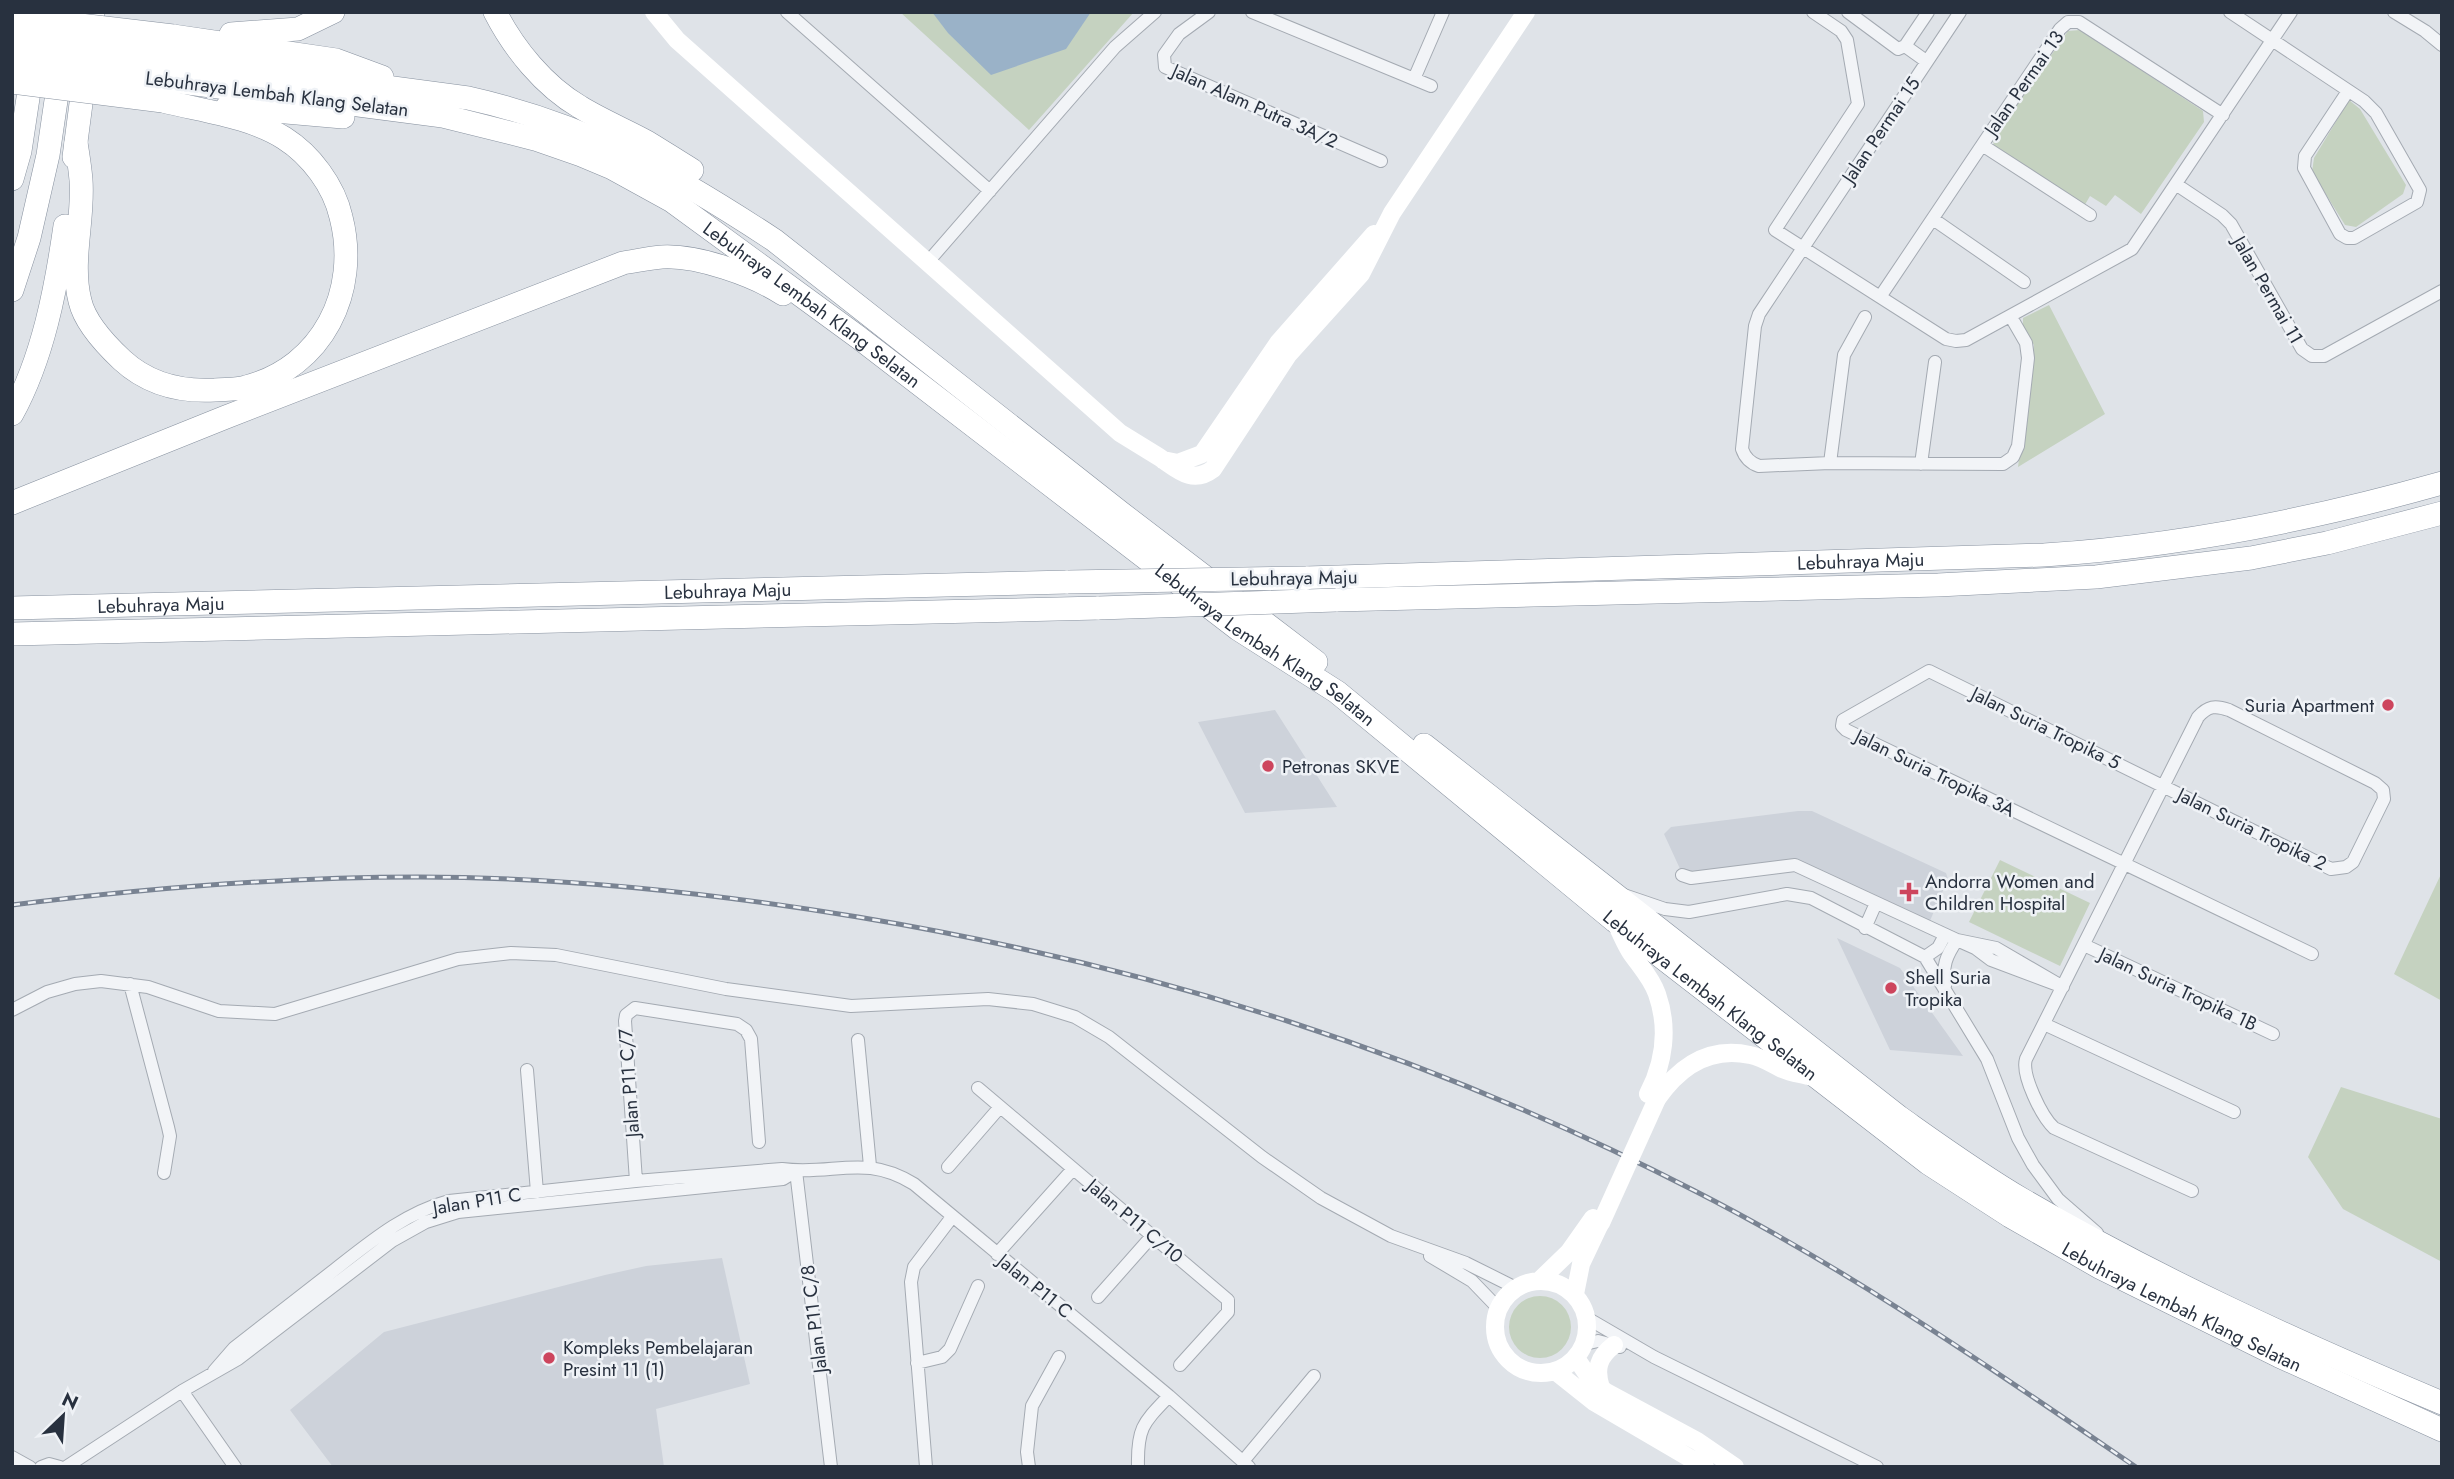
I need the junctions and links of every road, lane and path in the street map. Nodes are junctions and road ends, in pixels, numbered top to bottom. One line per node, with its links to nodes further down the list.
1 (18, 12): 26 (highway)
2 (38, 12): 37 (highway)
3 (69, 12): 49 (highway)
4 (93, 12): 34 (highway)
5 (332, 12): 28 (highway)
6 (495, 12): 43 (highway)
7 (654, 12): 45 (street)
8 (787, 12): 39 (street)
9 (1155, 12): 39 (street)
10 (1209, 12): 36 (street, Jalan Alam Putra 3A/2)
11 (1252, 12): 29 (street)
12 (1443, 12): 29 (street)
13 (1526, 12): 40 (street)
14 (1813, 12): 44 (street)
15 (1847, 12): 25 (street)
16 (1928, 12): 25 (street)
17 (1960, 12): 27 (street, Jalan Permai 15)
18 (2230, 12): 23 (street)
19 (2291, 12): 23 (street)
20 (2398, 13): 24 (street)
21 (12, 17): 28 (highway, bridge)
22 (12, 40): 28 (highway, Lebuhraya Lembah Klang Selatan, bridge)
23 (2272, 41): 32 (street); 33 (street)
24 (2442, 45)
25 (1905, 46): 27 (street)
26 (12, 61): 28 (highway, Lebuhraya Lembah Klang Selatan, bridge)
27 (1926, 61): 44 (street, Jalan Permai 15)
28 (167, 69): 30 (highway, bridge); 34 (highway); 43 (highway, Lebuhraya Lembah Klang Selatan); 55 (highway, Lebuhraya Lembah Klang Selatan)
29 (1414, 79): 31 (street)
30 (12, 82)
31 (1431, 86)
32 (2347, 91): 32 (street)
33 (2223, 115): 35 (street, Jalan Permai 13); 38 (street)
34 (76, 143): 59 (highway)
35 (1982, 145): 41 (street); 42 (street, Jalan Permai 13)
36 (1381, 161)
37 (12, 179)
38 (2177, 185): 50 (street, Jalan Permai 11); 54 (street)
39 (990, 191): 45 (street)
40 (1392, 214): 46 (street); 47 (street)
41 (2090, 215)
42 (1933, 219): 48 (street); 51 (street, Jalan Permai 13)
43 (774, 240): 72 (highway, Lebuhraya Lembah Klang Selatan)
44 (1802, 248): 51 (street); 61 (street, Jalan Permai 15)
45 (927, 263): 60 (street)
46 (1366, 264): 47 (street); 52 (street)
47 (1340, 273): 52 (street); 58 (street)
48 (2024, 282)
49 (12, 290)
50 (2442, 291)
51 (1880, 296): 54 (street)
52 (1324, 317): 57 (street)
53 (1865, 317): 61 (street)
54 (2011, 317): 62 (street)
55 (858, 337): 64 (highway); 74 (highway, Lebuhraya Lembah Klang Selatan)
56 (1935, 362): 62 (street)
57 (1264, 391): 58 (street); 60 (street)
58 (1242, 394): 60 (street)
59 (12, 414)
60 (1163, 460)
61 (1830, 463): 62 (street)
62 (1921, 464)
63 (2442, 483): 66 (highway, Lebuhraya Maju, bridge)
64 (12, 503)
65 (2442, 513): 67 (highway, Lebuhraya Maju, bridge)
66 (12, 608)
67 (12, 634)
68 (1929, 671): 69 (street, Jalan Suria Tropika 5); 70 (street, Jalan Suria Tropika 3A)
69 (2163, 786): 69 (street, Jalan Suria Tropika 2); 70 (street)
70 (2124, 864): 77 (street); 78 (street)
71 (1682, 875): 73 (street)
72 (1614, 893): 75 (street); 106 (highway, Lebuhraya Lembah Klang Selatan)
73 (1876, 903): 75 (street); 76 (street)
74 (1615, 921): 88 (highway, Lebuhraya Lembah Klang Selatan); 90 (street)
75 (1865, 928): 79 (street)
76 (1951, 938): 79 (street); 81 (street); 82 (street)
77 (2084, 944): 81 (street); 85 (street, Jalan Suria Tropika 1B)
78 (2312, 954)
79 (1925, 957): 82 (street)
80 (130, 984): 83 (street); 98 (street); 105 (street)
81 (2063, 988): 84 (street)
82 (1946, 993): 106 (street)
83 (12, 1010)
84 (2044, 1024): 92 (street); 100 (street)
85 (2273, 1034)
86 (858, 1040): 94 (street)
87 (527, 1070): 101 (street)
88 (1815, 1077): 90 (street); 128 (highway, Lebuhraya Lembah Klang Selatan)
89 (978, 1088): 91 (street, Jalan P11 C/10)
90 (1652, 1096): 103 (street)
91 (1000, 1107): 95 (street); 96 (street, Jalan P11 C/10)
92 (2234, 1112)
93 (759, 1142): 99 (street, Jalan P11 C/7)
94 (870, 1166): 97 (street, Jalan P11 C); 102 (street, Jalan P11 C)
95 (948, 1167)
96 (1073, 1169): 104 (street, Jalan P11 C/10); 107 (street)
97 (796, 1171): 99 (street, Jalan P11 C); 121 (street, Jalan P11 C); 136 (street, Jalan P11 C/8)
98 (164, 1173)
99 (636, 1181): 101 (street, Jalan P11 C)
100 (2192, 1191)
101 (537, 1192): 121 (street, Jalan P11 C)
102 (952, 1217): 107 (street, Jalan P11 C); 119 (street)
103 (1597, 1220): 108 (street); 111 (street)
104 (1152, 1236): 112 (street); 120 (street, Jalan P11 C/10)
105 (1408, 1243): 110 (street); 113 (street)
106 (2108, 1247): 127 (highway, Lebuhraya Lembah Klang Selatan)
107 (997, 1254): 126 (street, Jalan P11 C)
108 (1540, 1280): 110 (street); 111 (street)
109 (978, 1286): 119 (street)
110 (1516, 1288): 113 (street)
111 (1575, 1294): 114 (street)
112 (1098, 1297)
113 (1498, 1308): 122 (street)
114 (1587, 1318): 116 (street); 118 (street)
115 (1614, 1345): 116 (street); 118 (street); 124 (street)
116 (1581, 1351): 122 (street); 124 (street)
117 (1059, 1357): 138 (street)
118 (1654, 1357): 142 (street)
119 (917, 1363): 137 (street)
120 (1180, 1365)
121 (214, 1371): 125 (street, Jalan P11 C)
122 (1555, 1371): 140 (street)
123 (1314, 1376): 130 (street)
124 (1601, 1388): 141 (street)
125 (182, 1391): 131 (street); 135 (street, Jalan P11 C)
126 (1169, 1396): 130 (street, Jalan P11 C); 139 (street)
127 (2442, 1403)
128 (2442, 1430)
129 (12, 1457): 132 (street)
130 (1247, 1464)
131 (231, 1466)
132 (30, 1467)
133 (41, 1467): 134 (street)
134 (60, 1467)
135 (66, 1467)
136 (831, 1467)
137 (926, 1467)
138 (1029, 1467)
139 (1138, 1467)
140 (1705, 1467)
141 (1735, 1467)
142 (1877, 1467)

